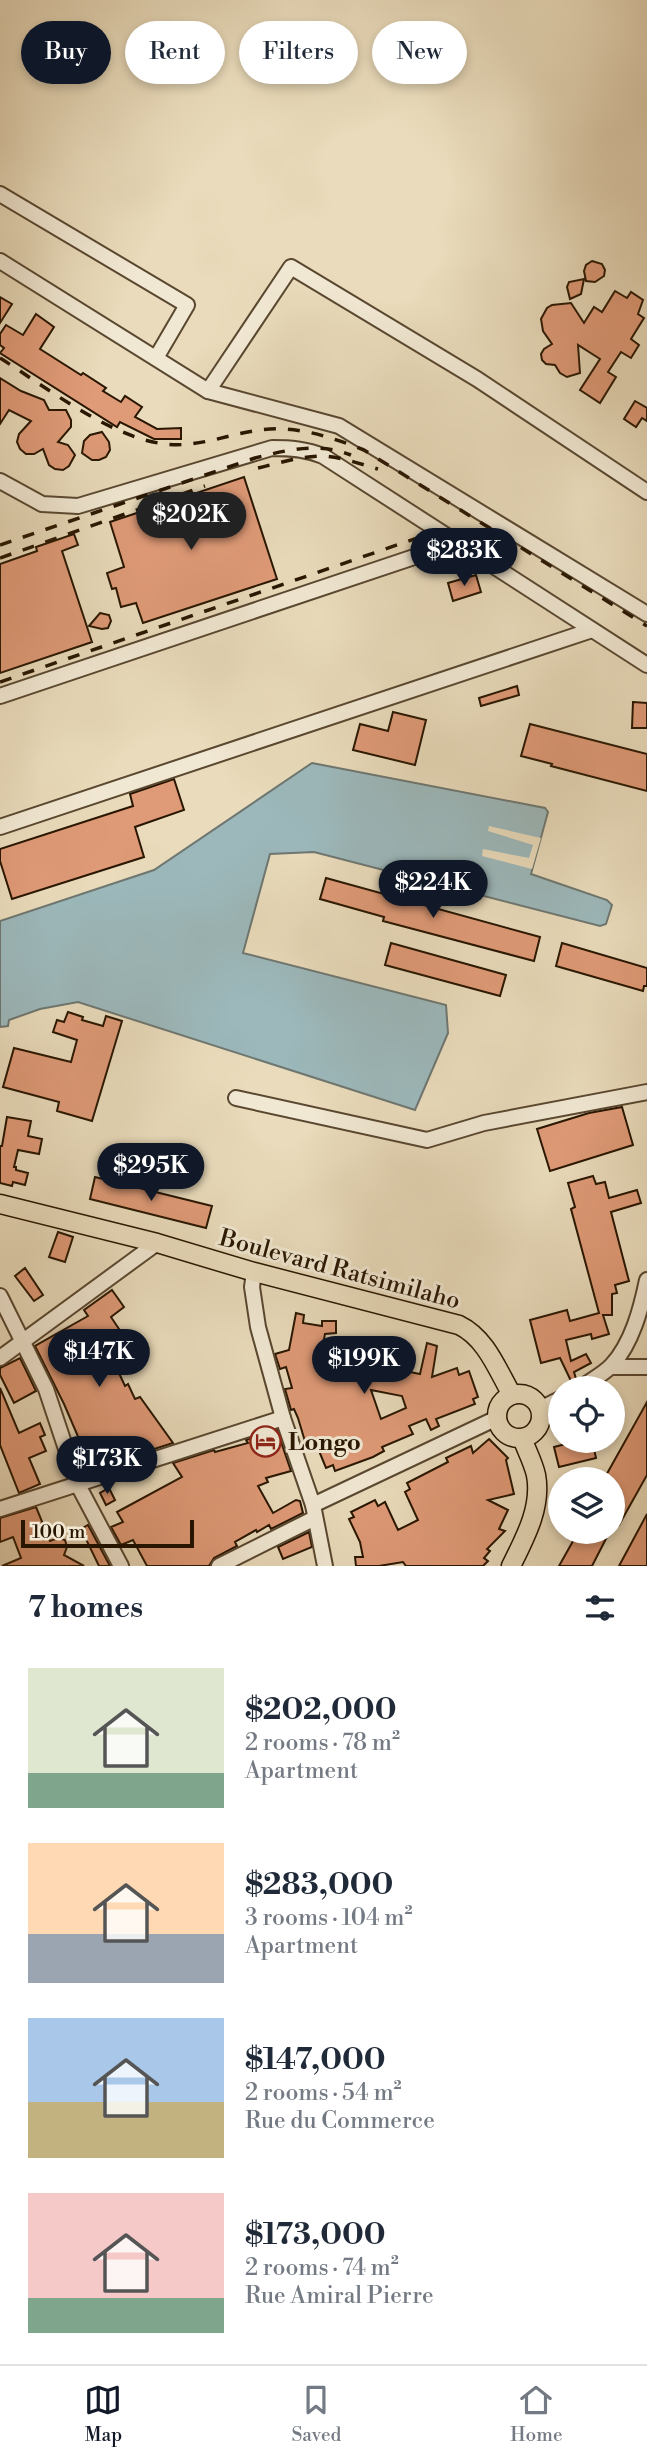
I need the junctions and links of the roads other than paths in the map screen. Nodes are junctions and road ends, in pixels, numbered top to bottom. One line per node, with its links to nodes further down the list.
1 (0, 194): 3 (street)
2 (0, 261): 3 (street)
3 (156, 358): 4 (street)
4 (208, 391): 6 (street); 8 (street)
5 (0, 481): 7 (street)
6 (647, 492)
7 (475, 555): 9 (street); 11 (street)
8 (647, 614)
9 (592, 630): 10 (street); 12 (street)
10 (647, 665)
11 (0, 696)
12 (0, 827)
13 (647, 1092): 14 (street)
14 (236, 1098)
15 (0, 1204): 16 (main road, Boulevard Ratsimilaho)
16 (157, 1243): 17 (main road, Boulevard Ratsimilaho); 20 (street)
17 (254, 1272): 25 (main road, Boulevard Ratsimilaho); 28 (street)
18 (647, 1280): 22 (street)
19 (0, 1296): 20 (street)
20 (22, 1341): 21 (street); 31 (street)
21 (0, 1358)
22 (611, 1367): 23 (street); 24 (street)
23 (647, 1367)
24 (598, 1376)
25 (512, 1395): 27 (main road); 29 (main road)
26 (548, 1405): 27 (street)
27 (540, 1409): 30 (main road)
28 (283, 1418): 31 (street); 33 (street)
29 (497, 1418): 30 (main road); 33 (street)
30 (522, 1438): 37 (main road)
31 (78, 1485): 32 (street); 34 (street)
32 (0, 1509)
33 (314, 1511): 35 (street); 36 (street)
34 (121, 1566)
35 (219, 1566)
36 (326, 1566)
37 (511, 1566)

